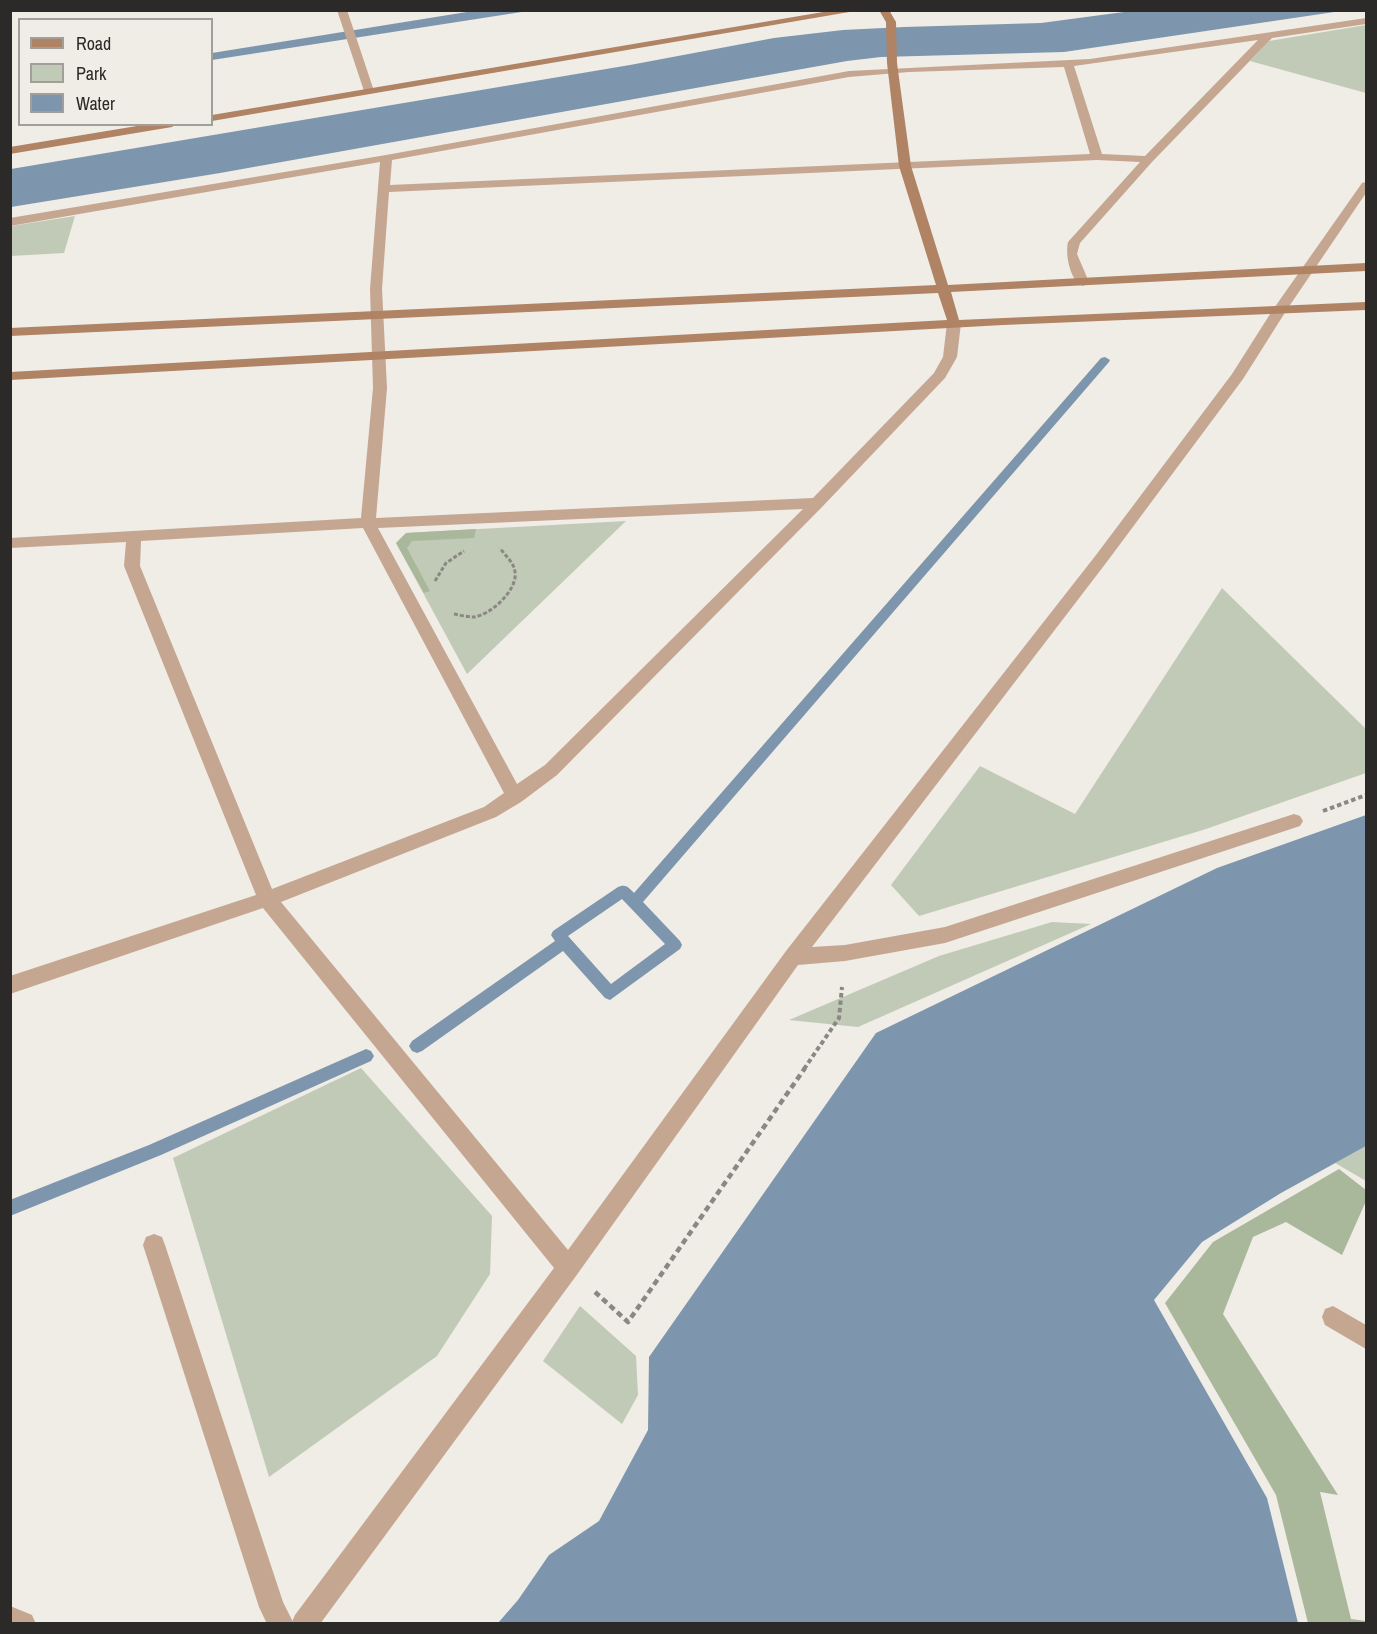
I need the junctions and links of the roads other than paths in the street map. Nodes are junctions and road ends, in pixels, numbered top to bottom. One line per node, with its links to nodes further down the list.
1 (342, 10): 8 (street)
2 (856, 10): 8 (street)
3 (884, 10): 7 (street)
4 (1366, 21): 5 (street)
5 (1268, 36): 6 (street); 14 (street)
6 (1068, 64): 7 (street); 12 (street)
7 (893, 66): 13 (street); 15 (street)
8 (369, 91): 9 (street)
9 (213, 118)
10 (160, 126): 11 (street)
11 (10, 151)
12 (1097, 157): 14 (street); 15 (street)
13 (386, 158): 17 (street); 18 (street)
14 (1148, 160): 21 (street)
15 (905, 166): 17 (street); 22 (street)
16 (1366, 185): 20 (street)
17 (384, 189): 25 (street)
18 (10, 222)
19 (1366, 267): 20 (street)
20 (1308, 270): 21 (street); 24 (street)
21 (1083, 282): 22 (street)
22 (943, 289): 25 (street); 26 (street)
23 (1366, 306): 24 (street)
24 (1279, 311): 26 (street); 37 (street)
25 (377, 315): 27 (street); 28 (street)
26 (954, 323): 28 (street); 30 (street)
27 (10, 332)
28 (378, 357): 29 (street); 31 (street)
29 (10, 375)
30 (817, 503): 31 (street); 34 (street)
31 (368, 523): 32 (street); 34 (street)
32 (134, 537): 33 (street); 36 (street)
33 (10, 543)
34 (515, 796): 36 (street)
35 (1294, 821): 37 (street)
36 (267, 899): 38 (street); 40 (street)
37 (793, 957): 40 (street)
38 (10, 985)
39 (154, 1245): 45 (street)
40 (568, 1268): 46 (street)
41 (1333, 1317): 42 (street)
42 (1366, 1338)
43 (10, 1619): 44 (street)
44 (23, 1623)
45 (281, 1623)
46 (304, 1623)

